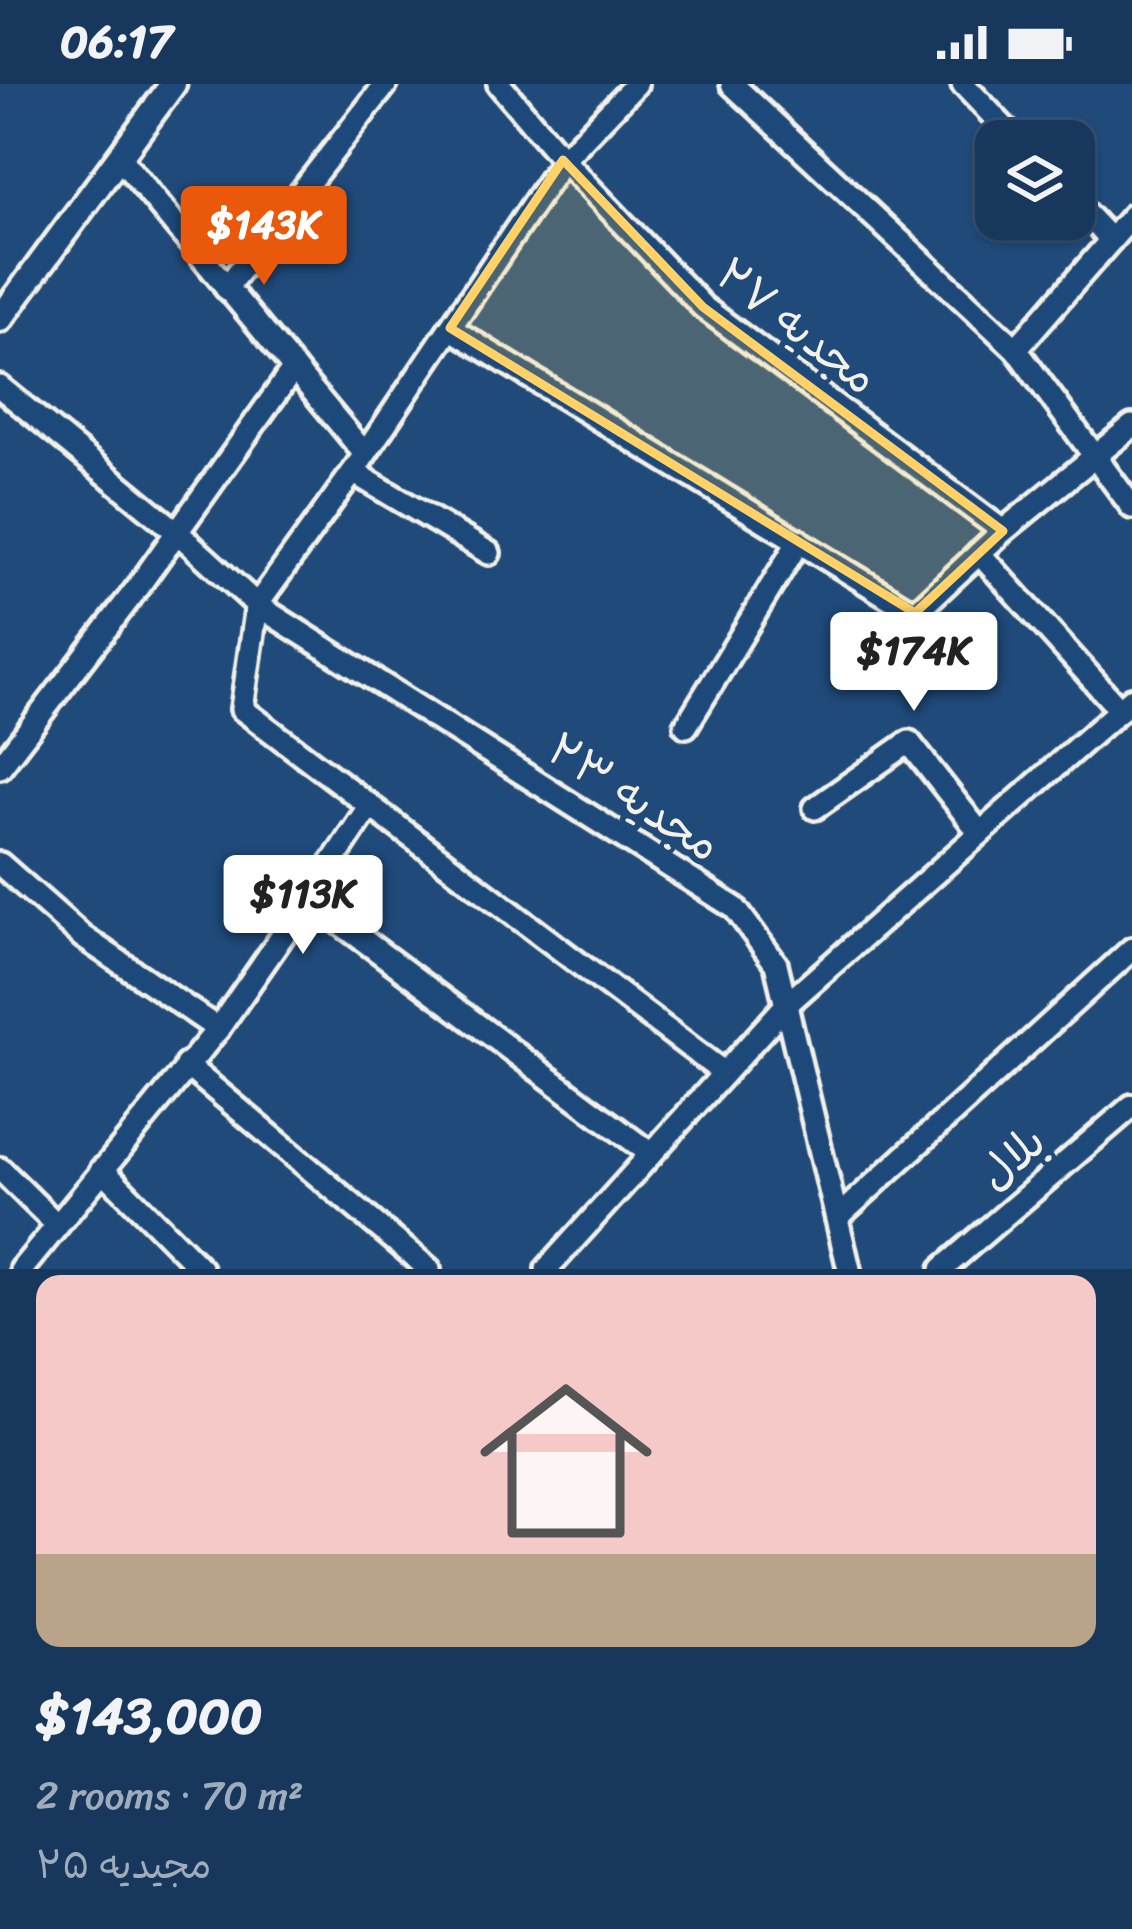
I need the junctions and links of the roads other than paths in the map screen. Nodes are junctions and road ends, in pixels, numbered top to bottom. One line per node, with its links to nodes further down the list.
1 (173, 84): 8 (street)
2 (386, 84): 13 (street)
3 (499, 84): 9 (street, مجدیه ۲۷)
4 (636, 84): 9 (street)
5 (732, 84): 16 (street)
6 (963, 84): 7 (street)
7 (997, 120)
8 (119, 158): 13 (street); 14 (street)
9 (563, 160): 15 (street); 23 (street, مجدیه ۲۷)
10 (1132, 216): 12 (street)
11 (1095, 223): 12 (street)
12 (1111, 240): 16 (street)
13 (226, 288): 17 (street)
14 (0, 319)
15 (450, 328): 21 (street); 25 (street)
16 (1016, 349): 20 (street)
17 (294, 368): 21 (street); 24 (street)
18 (0, 387): 24 (street, مجدیه ۲۳)
19 (1132, 426): 20 (street)
20 (1095, 456): 22 (street); 23 (street)
21 (359, 463): 26 (street); 28 (street)
22 (1132, 507)
23 (1003, 531): 27 (street)
24 (178, 533): 28 (street, مجدیه ۲۳); 31 (street)
25 (799, 542): 27 (street); 30 (street)
26 (489, 553)
27 (979, 554): 29 (street)
28 (257, 605): 32 (street); 38 (street, مجدیه ۲۳)
29 (1126, 705): 34 (street)
30 (686, 726)
31 (0, 767)
32 (370, 805): 36 (street); 41 (street)
33 (815, 808): 34 (street)
34 (980, 833): 38 (street)
35 (0, 864): 39 (street)
36 (308, 899): 39 (street); 43 (street)
37 (1132, 950): 46 (street)
38 (786, 1005): 41 (street); 46 (street, مجدیه ۲۳)
39 (218, 1029): 40 (street)
40 (186, 1065): 45 (street); 50 (street)
41 (724, 1073): 43 (street)
42 (1132, 1106): 53 (street, بلال)
43 (651, 1154): 51 (street)
44 (0, 1169): 47 (street)
45 (102, 1169): 47 (street); 49 (street)
46 (837, 1218): 52 (street, مجدیه ۲۳)
47 (57, 1225): 48 (street)
48 (22, 1269)
49 (201, 1269)
50 (429, 1269)
51 (547, 1269)
52 (849, 1269)
53 (942, 1269)

